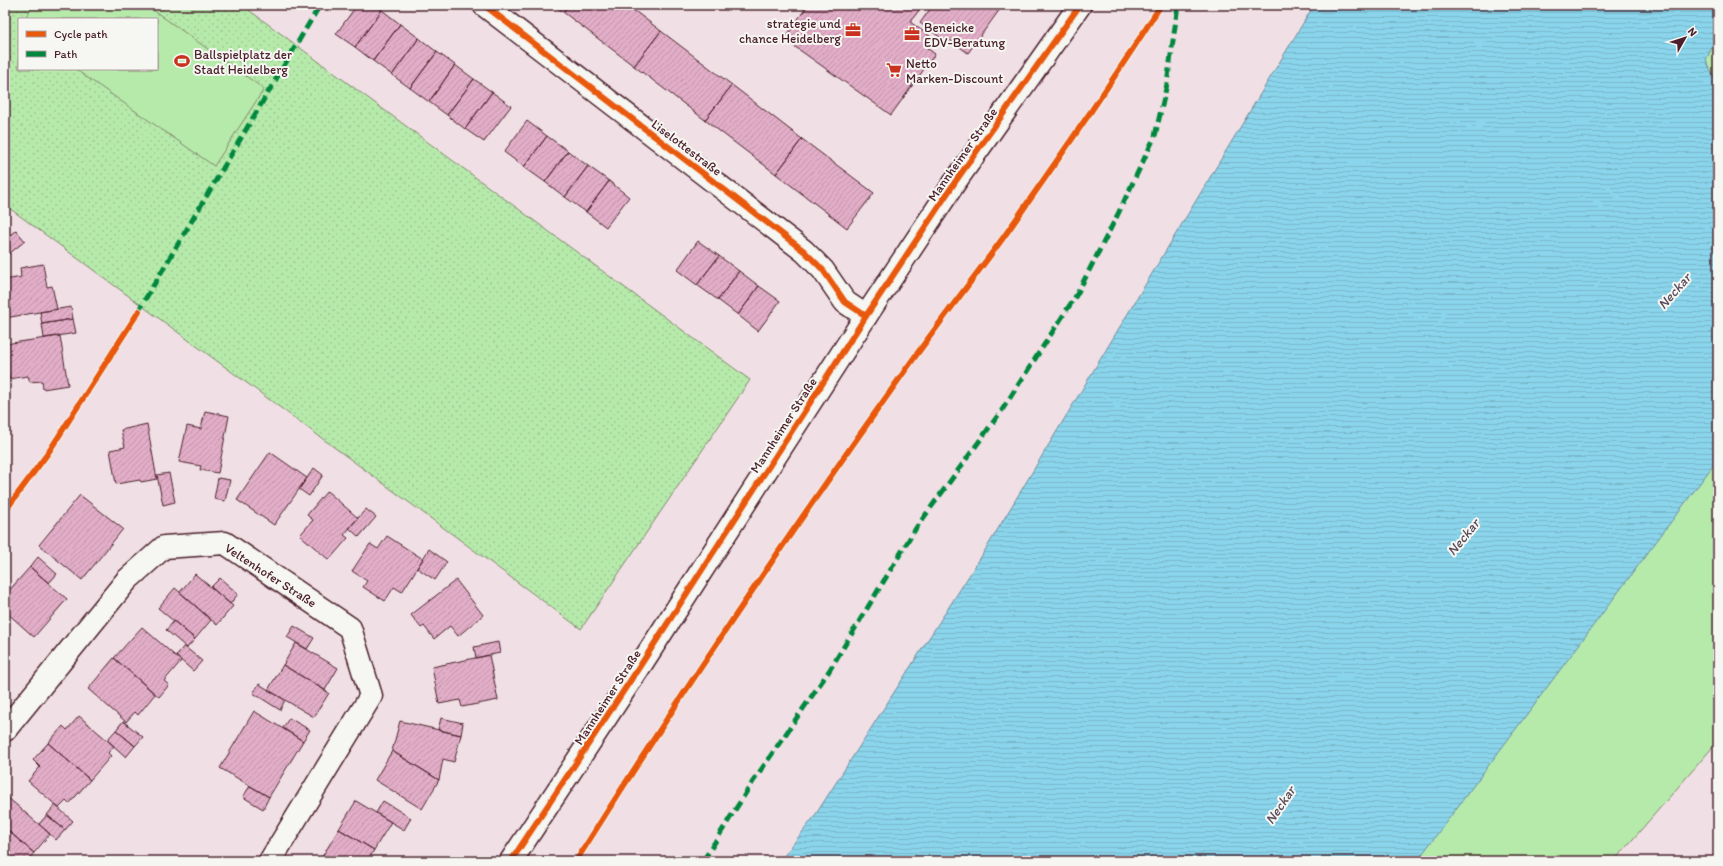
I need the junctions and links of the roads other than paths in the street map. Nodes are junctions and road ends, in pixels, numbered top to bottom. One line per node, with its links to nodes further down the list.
1 (484, 5): 3 (street, Liselottestraße)
2 (1079, 5): 3 (street, Mannheimer Straße)
3 (866, 316): 6 (street, Mannheimer Straße)
4 (5, 730): 5 (street, Veltenhofer Straße)
5 (270, 861)
6 (511, 861)

